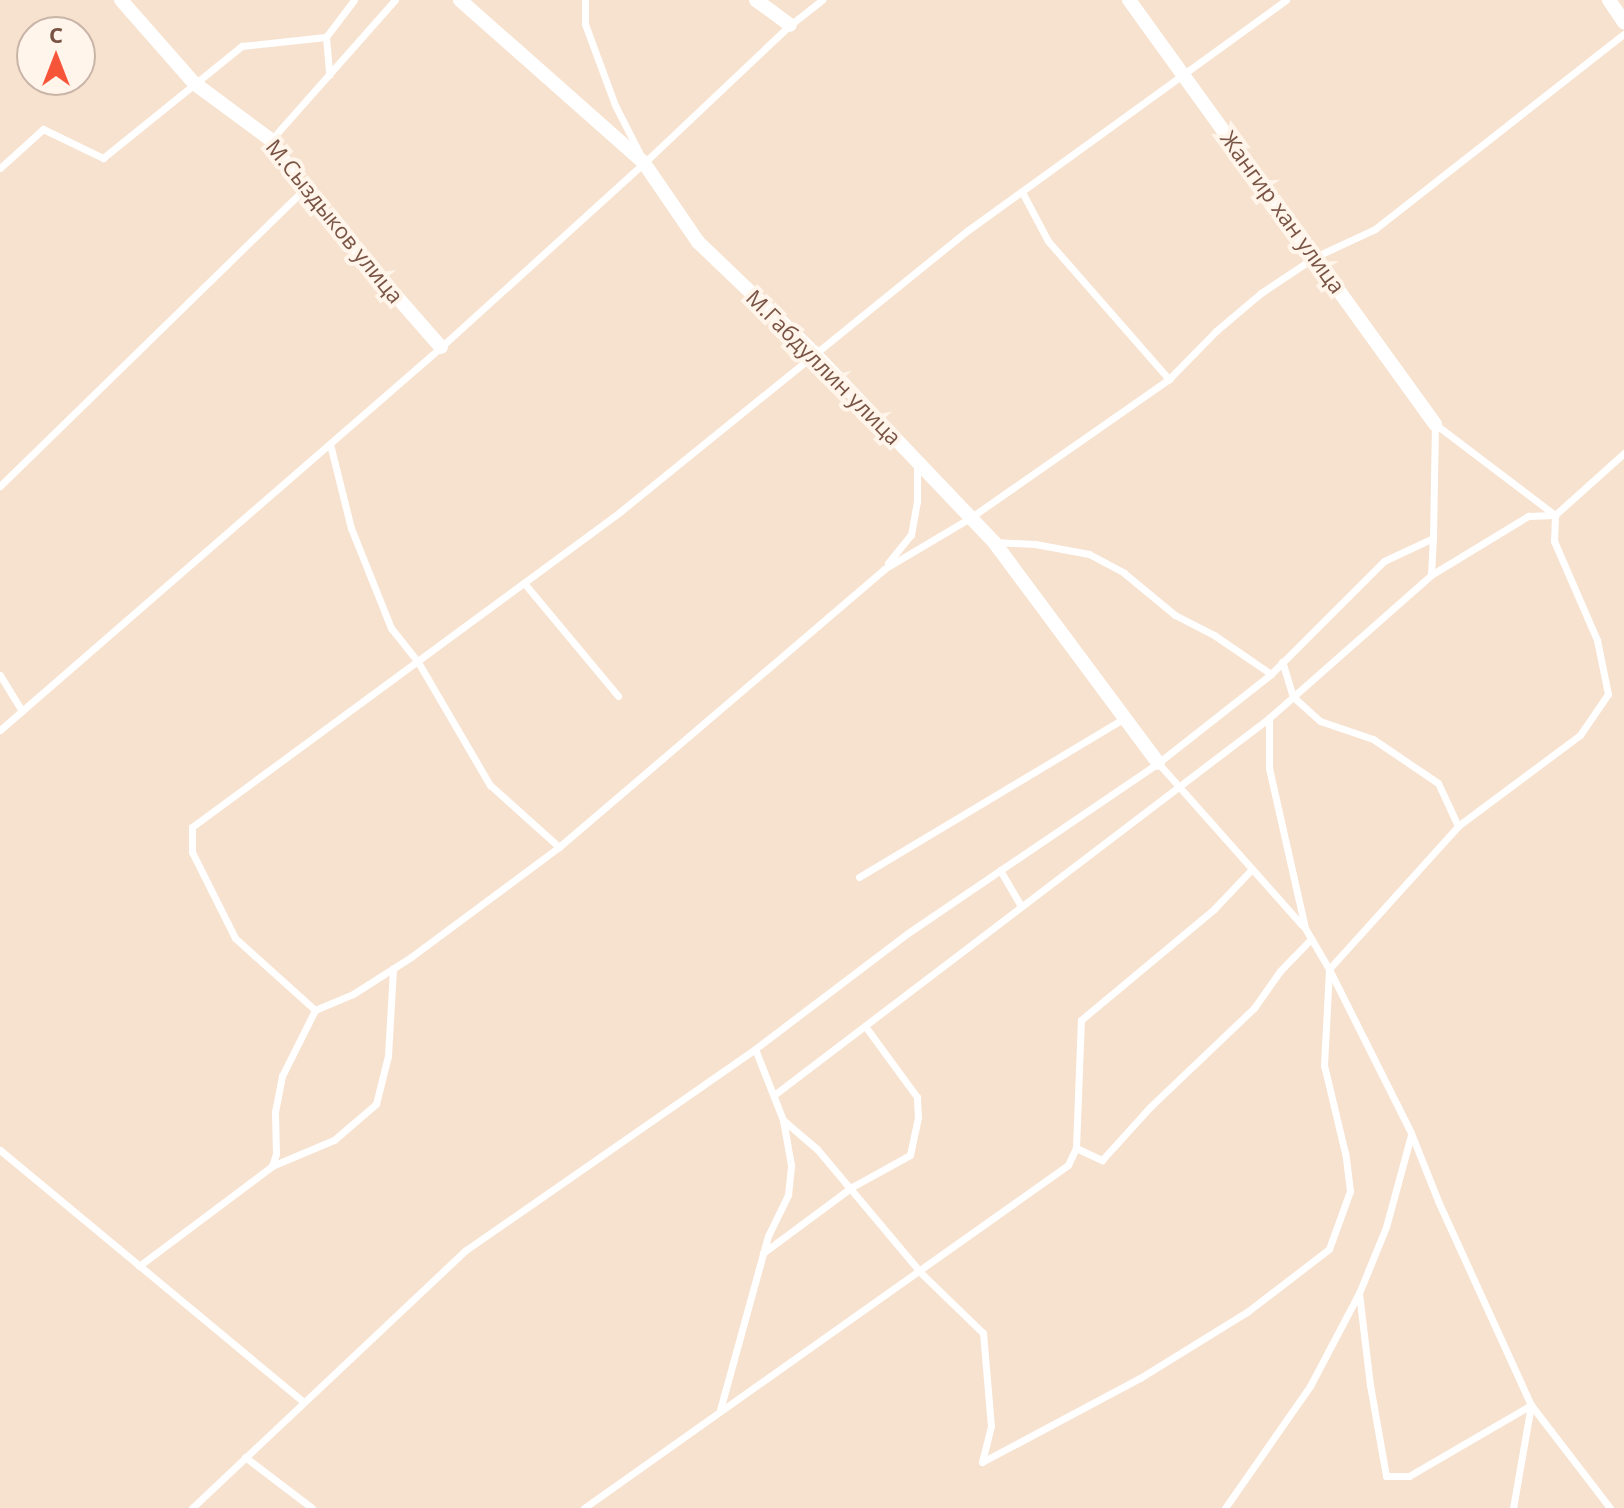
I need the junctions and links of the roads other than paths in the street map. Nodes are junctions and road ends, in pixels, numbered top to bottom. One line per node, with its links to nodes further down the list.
1 (121, 0): 17 (street, М.Сыздыков улица)
2 (354, 0): 14 (lane)
3 (395, 0): 15 (lane)
4 (460, 0): 19 (street, М.Габдуллин улица)
5 (585, 0): 19 (lane)
6 (756, 0): 12 (street)
7 (822, 0): 12 (lane)
8 (1129, 0): 16 (street, Жангир хан улица)
9 (1286, 0): 16 (lane)
10 (1609, 0): 11 (street)
11 (1624, 22)
12 (790, 25): 19 (lane)
13 (1624, 34): 23 (lane)
14 (326, 37): 15 (lane); 17 (lane)
15 (329, 76): 18 (lane)
16 (1185, 76): 22 (lane); 23 (street, Жангир хан улица)
17 (194, 83): 18 (street, М.Сыздыков улица); 20 (lane)
18 (271, 140): 21 (street, М.Сыздыков улица)
19 (644, 163): 24 (lane); 25 (street, М.Габдуллин улица)
20 (0, 168)
21 (303, 190): 24 (street, М.Сыздыков улица); 31 (lane)
22 (1022, 192): 25 (lane); 26 (lane)
23 (1315, 257): 26 (lane); 27 (street, Жангир хан улица)
24 (441, 347): 28 (lane)
25 (813, 352): 30 (street, М.Габдуллин улица); 38 (lane)
26 (1169, 379): 33 (lane)
27 (1435, 424): 32 (lane); 34 (lane)
28 (330, 444): 39 (lane); 45 (lane)
29 (1624, 453): 32 (lane)
30 (917, 462): 33 (street, М.Габдуллин улица); 36 (lane)
31 (0, 486)
32 (1555, 515): 37 (lane); 51 (lane)
33 (970, 518): 35 (street, М.Габдуллин улица); 36 (lane)
34 (1433, 538): 37 (lane); 40 (lane)
35 (994, 542): 41 (lane); 46 (street, М.Габдуллин улица)
36 (884, 569): 52 (lane)
37 (1431, 575): 44 (lane)
38 (524, 583): 39 (lane); 43 (lane)
39 (418, 662): 52 (lane); 61 (lane)
40 (1282, 662): 41 (lane); 44 (lane)
41 (1271, 674): 49 (lane)
42 (0, 675): 45 (lane)
43 (618, 696)
44 (1293, 697): 47 (lane); 51 (lane)
45 (22, 711): 48 (lane)
46 (1125, 718): 49 (street, М.Габдуллин улица); 55 (lane)
47 (1269, 718): 50 (lane); 57 (lane)
48 (0, 730)
49 (1158, 763): 50 (lane); 54 (lane)
50 (1177, 784): 53 (lane); 56 (lane)
51 (1458, 826): 60 (lane)
52 (559, 847): 59 (lane)
53 (1252, 869): 57 (lane); 67 (lane)
54 (1000, 870): 56 (lane); 63 (lane)
55 (859, 877)
56 (1021, 906): 62 (lane)
57 (1305, 928): 58 (lane)
58 (1311, 939): 60 (lane); 67 (lane)
59 (393, 968): 61 (lane); 69 (lane)
60 (1329, 969): 66 (lane); 73 (lane)
61 (315, 1010): 69 (lane)
62 (865, 1026): 64 (lane); 70 (lane)
63 (755, 1049): 64 (lane); 75 (lane)
64 (774, 1095): 65 (lane)
65 (783, 1120): 70 (lane); 71 (lane)
66 (1411, 1133): 74 (lane); 76 (lane)
67 (1076, 1148): 73 (lane)
68 (0, 1150): 72 (lane)
69 (272, 1166): 72 (lane)
70 (852, 1187): 71 (lane); 73 (lane)
71 (763, 1253): 77 (lane)
72 (139, 1266): 75 (lane)
73 (921, 1273): 77 (lane)
74 (1359, 1293): 76 (lane); 82 (lane)
75 (303, 1402): 78 (lane)
76 (1531, 1405): 83 (lane); 84 (lane)
77 (720, 1410): 81 (lane)
78 (245, 1457): 79 (lane); 80 (lane)
79 (192, 1508)
80 (312, 1508)
81 (584, 1508)
82 (1225, 1508)
83 (1513, 1508)
84 (1610, 1508)

